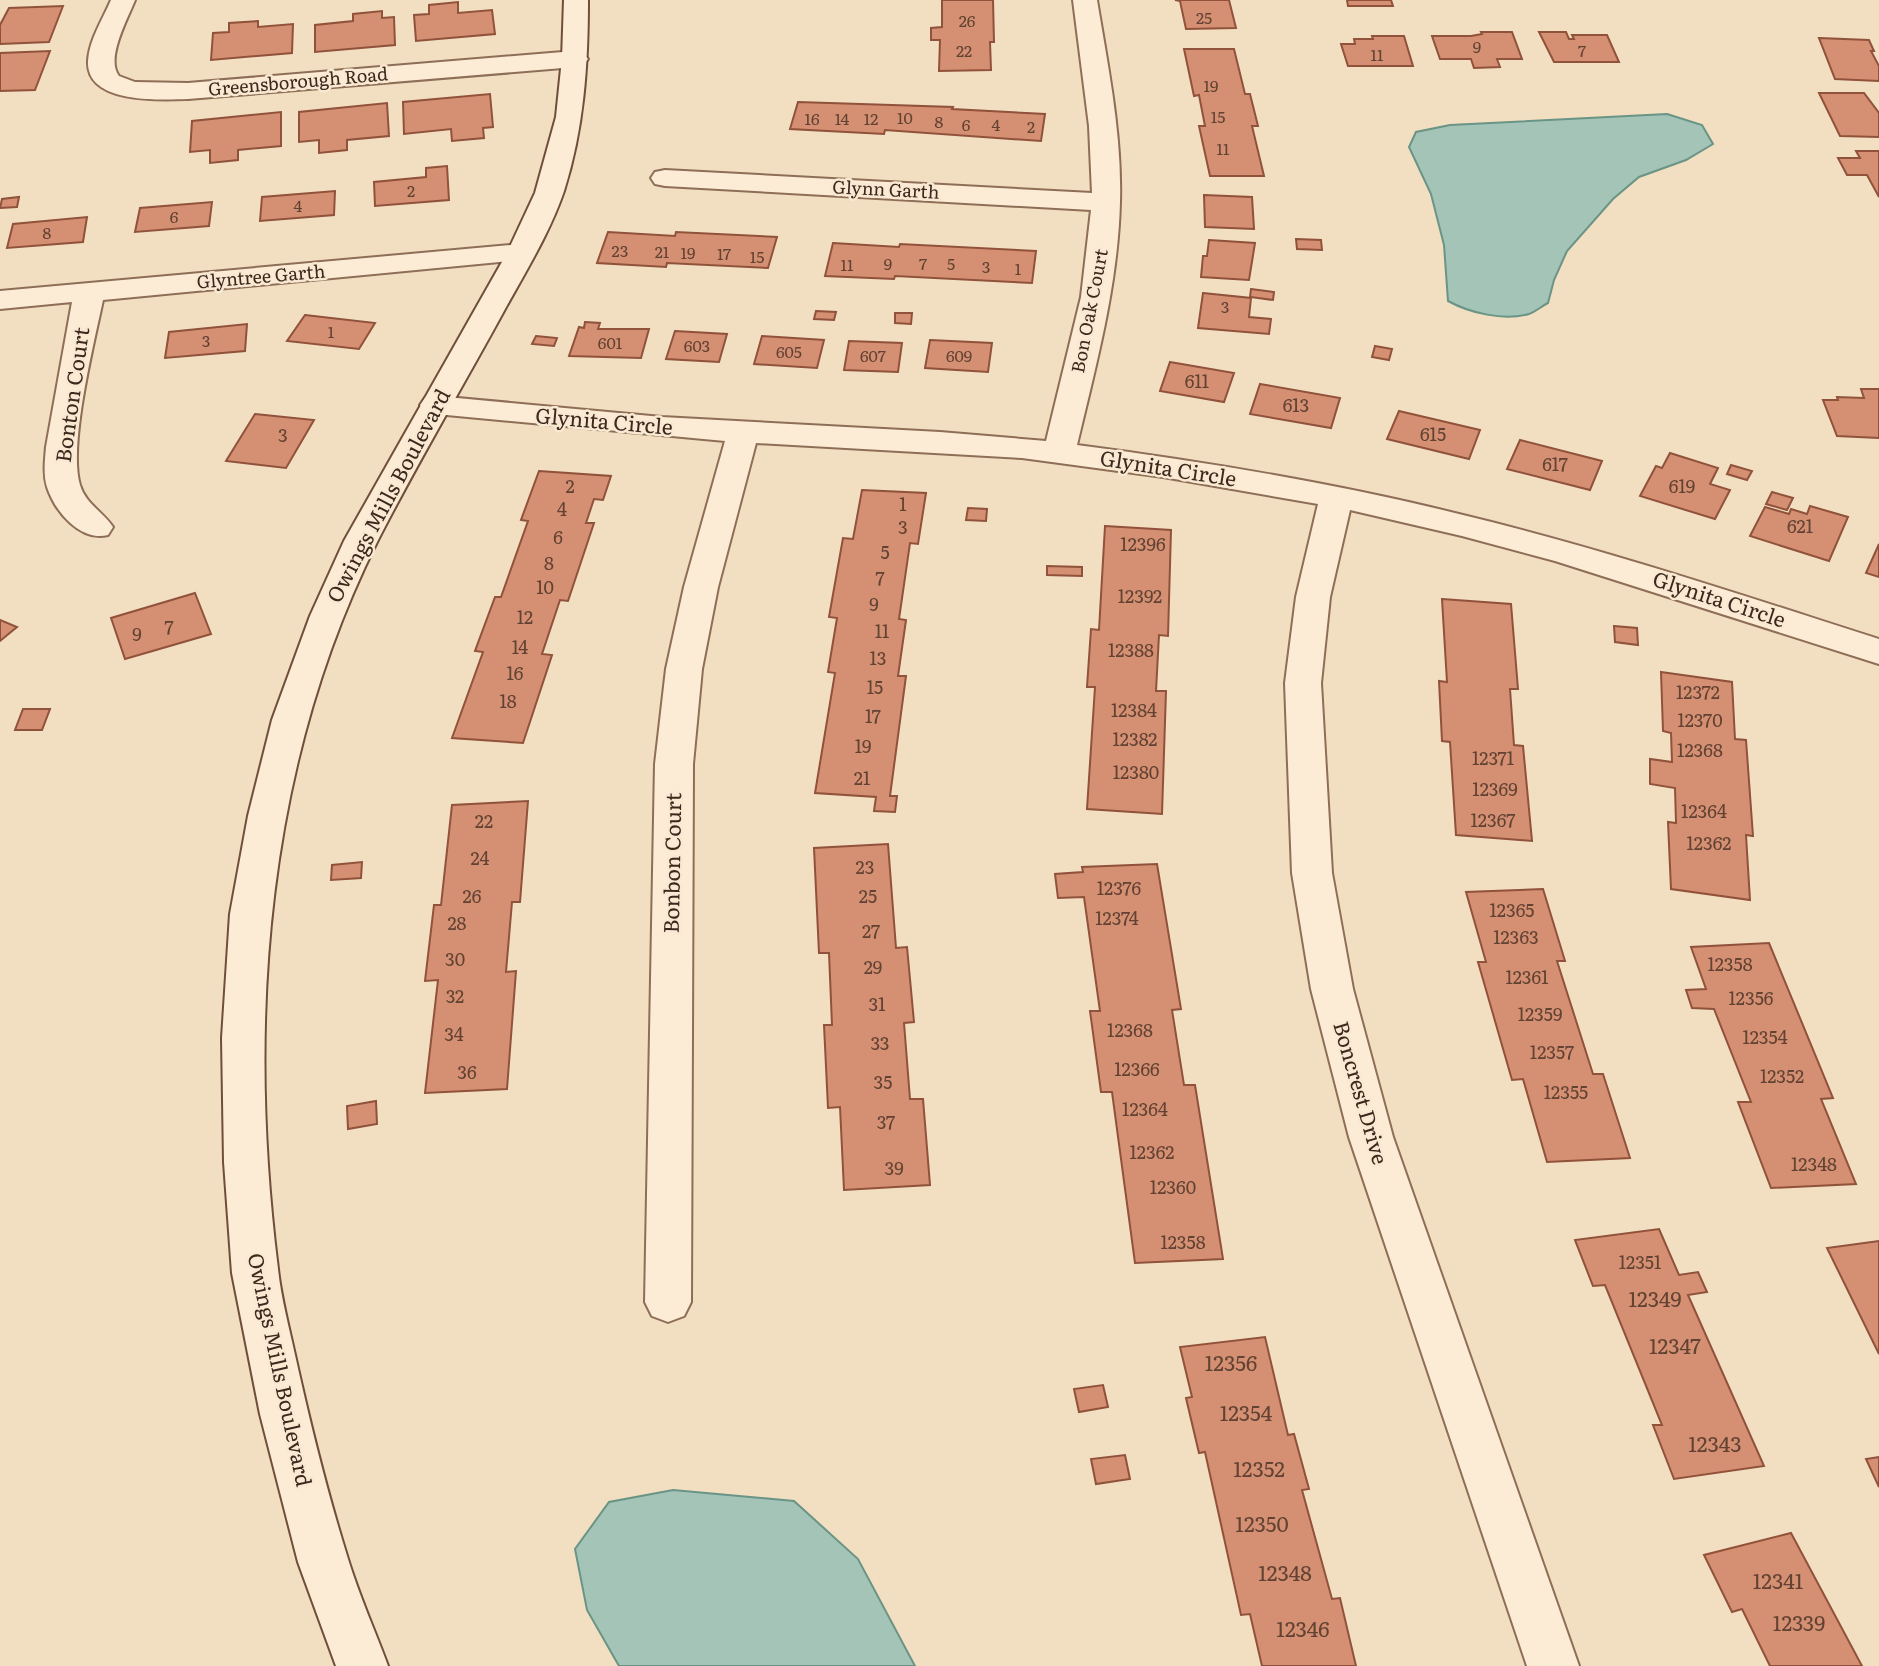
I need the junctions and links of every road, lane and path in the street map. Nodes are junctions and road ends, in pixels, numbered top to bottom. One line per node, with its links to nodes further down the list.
1 (122, 0): 4 (street, Greensborough Road)
2 (576, 0): 4 (street, Owings Mills Boulevard)
3 (1085, 0): 6 (street, Bon Oak Court)
4 (575, 59): 7 (street, Owings Mills Boulevard)
5 (665, 178): 6 (street, Glynn Garth)
6 (1106, 202): 12 (street, Bon Oak Court)
7 (522, 253): 8 (street, Glyntree Garth); 10 (street, Owings Mills Boulevard)
8 (89, 292): 9 (street, Glyntree Garth); 14 (street, Bonton Court)
9 (0, 300)
10 (436, 405): 11 (street, Glynita Circle); 17 (street, Owings Mills Boulevard)
11 (743, 432): 12 (street, Glynita Circle); 16 (street, Bonbon Court)
12 (1059, 453): 13 (street, Glynita Circle)
13 (1336, 497): 15 (street, Glynita Circle); 18 (street, Boncrest Drive)
14 (96, 527)
15 (1879, 652)
16 (668, 1302)
17 (362, 1666)
18 (1553, 1666)

